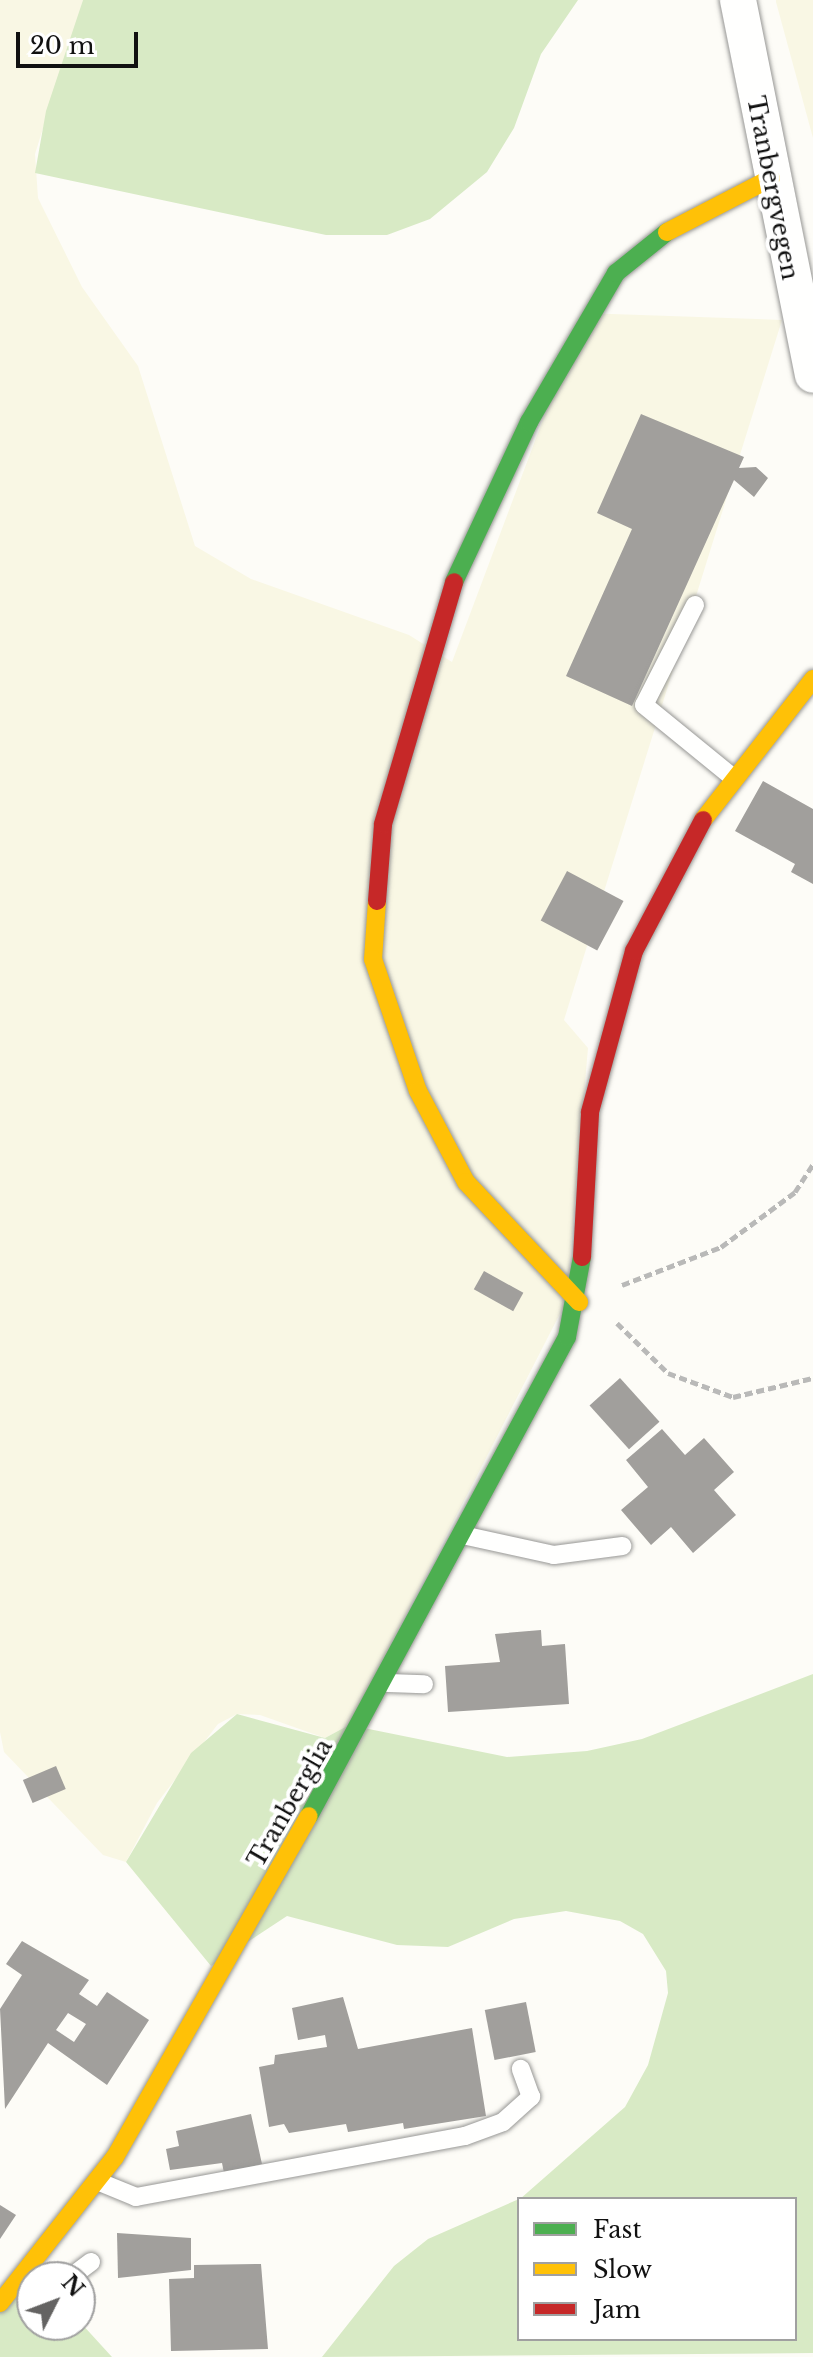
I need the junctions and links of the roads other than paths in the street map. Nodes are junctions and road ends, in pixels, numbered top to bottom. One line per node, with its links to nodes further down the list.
1 (738, 0): 2 (street, Tranbergvegen)
2 (771, 178): 3 (street, Tranbergvegen); 8 (street)
3 (813, 375)
4 (695, 605): 7 (lane)
5 (813, 679): 6 (street)
6 (807, 700): 7 (street)
7 (731, 776): 8 (street)
8 (585, 1300): 9 (street, Tranberglia)
9 (467, 1536): 10 (lane); 11 (street, Tranberglia)
10 (622, 1546)
11 (386, 1683): 12 (lane); 14 (street, Tranberglia)
12 (424, 1684)
13 (521, 2069): 14 (lane)
14 (97, 2181): 15 (street, Tranberglia)
15 (0, 2304)

